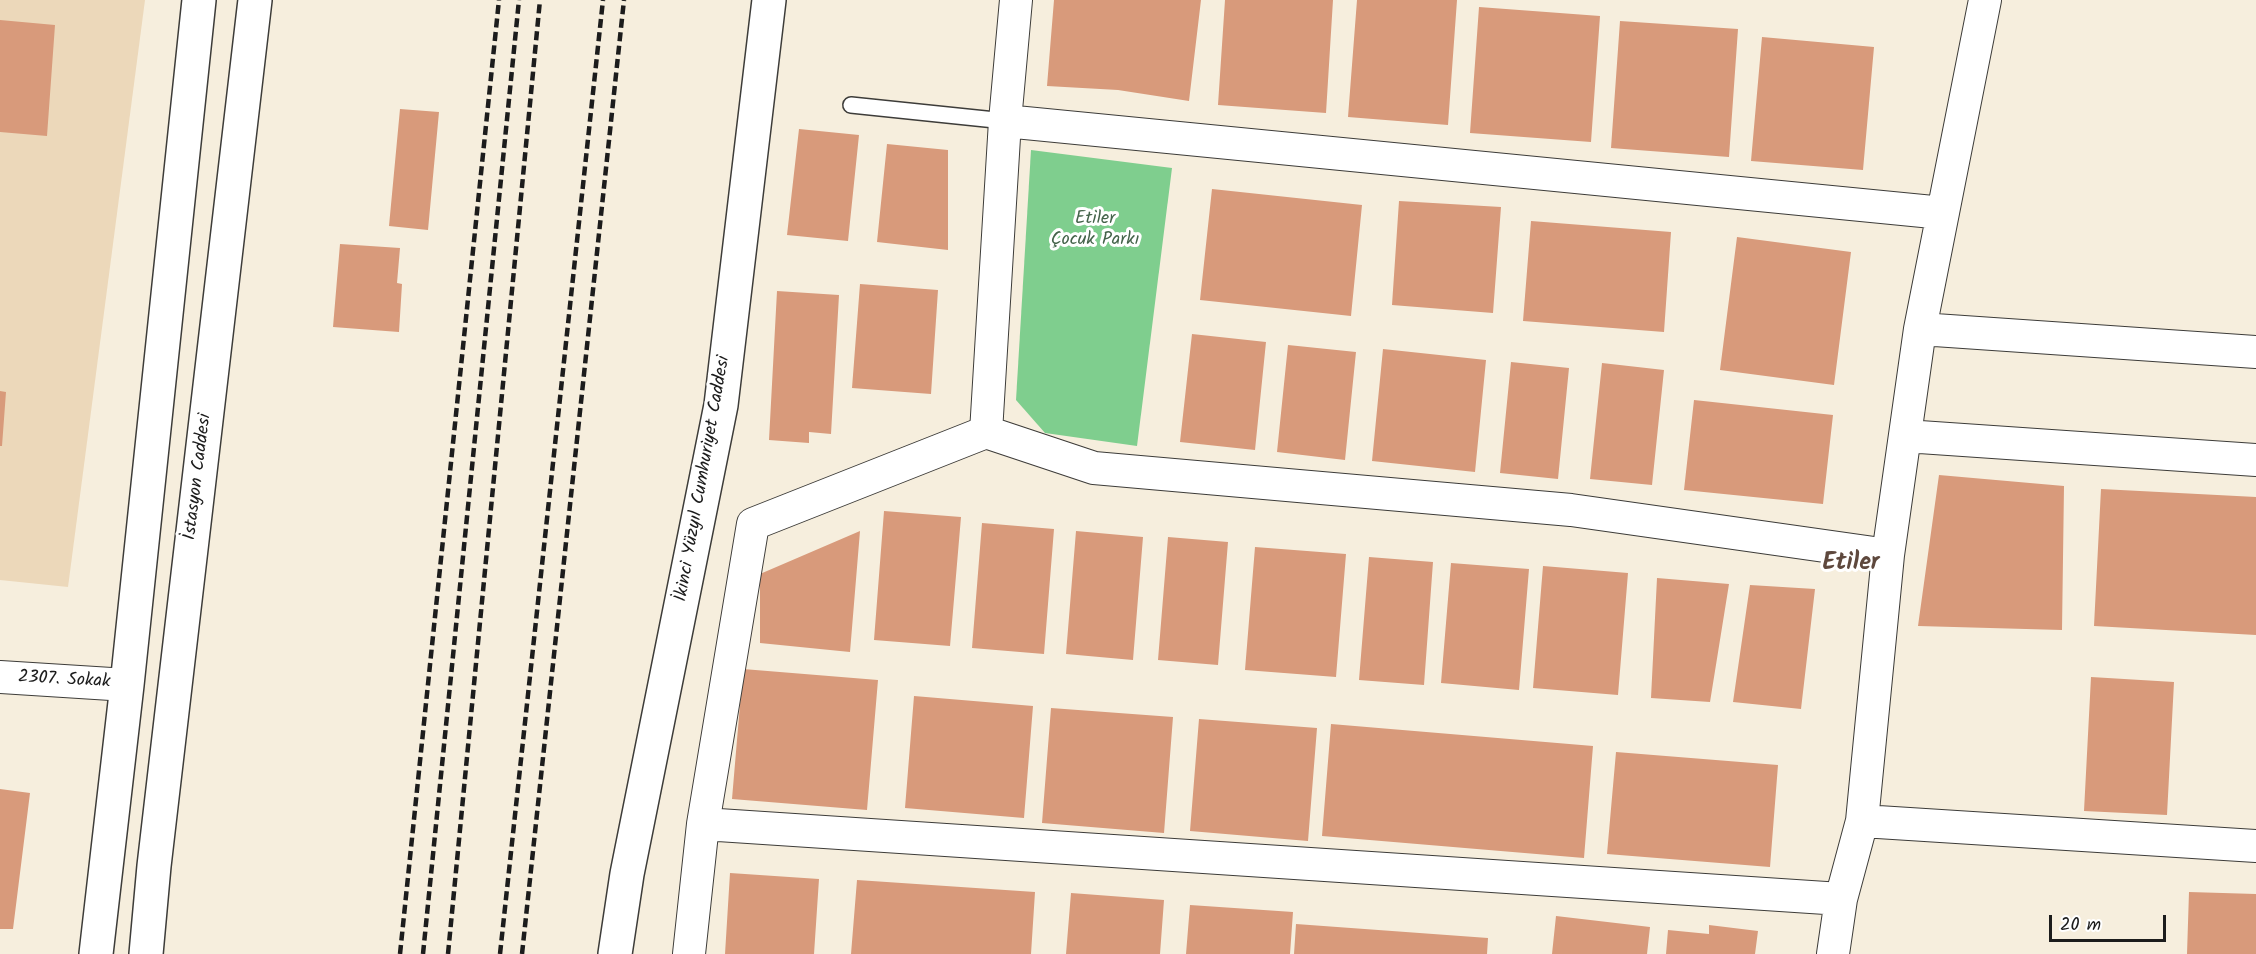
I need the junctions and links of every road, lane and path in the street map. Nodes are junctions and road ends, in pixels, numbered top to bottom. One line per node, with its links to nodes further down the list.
1 (199, 0): 16 (main road)
2 (255, 0): 20 (main road, İstasyon Caddesi)
3 (769, 0): 25 (main road, İkinci Yüzyıl Cumhuriyet Caddesi)
4 (1016, 0): 7 (street)
5 (1985, 0): 8 (street)
6 (851, 105): 7 (lane)
7 (1005, 121): 8 (street); 11 (street)
8 (1943, 213): 9 (street)
9 (1920, 329): 10 (street); 12 (street)
10 (2256, 352)
11 (987, 432): 14 (street); 18 (street)
12 (1905, 436): 13 (street); 14 (street)
13 (2256, 460)
14 (1888, 555): 17 (street)
15 (0, 677): 16 (street, 2307. Sokak)
16 (127, 685): 22 (main road)
17 (1862, 821): 19 (street); 21 (street)
18 (703, 824): 21 (street); 26 (street)
19 (2256, 846)
20 (154, 866): 23 (main road, İstasyon Caddesi); 24 (main road)
21 (1841, 898): 27 (street)
22 (96, 954)
23 (146, 954)
24 (159, 954)
25 (615, 954)
26 (689, 954)
27 (1833, 954)

